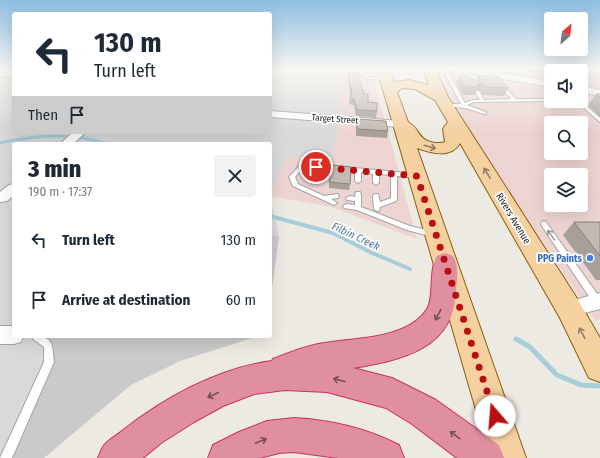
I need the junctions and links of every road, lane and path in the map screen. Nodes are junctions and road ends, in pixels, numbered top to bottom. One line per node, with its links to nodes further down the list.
1 (389, 90): 16 (main road)
2 (440, 90): 6 (main road)
3 (451, 90): 6 (main road, Rivers Avenue)
4 (507, 90): 9 (lane)
5 (588, 91): 7 (street)
6 (454, 93): 11 (lane); 13 (lane); 16 (main road, one-way to 6); 38 (main road, Rivers Avenue, one-way to 6)
7 (600, 93)
8 (471, 94): 11 (lane)
9 (514, 100): 10 (lane); 11 (lane)
10 (544, 100)
11 (483, 101)
12 (586, 108): 15 (lane)
13 (484, 113)
14 (272, 114): 16 (street, Target Street)
15 (600, 121)
16 (400, 124): 22 (main road)
17 (78, 134): 18 (street)
18 (68, 142)
19 (358, 171): 20 (lane); 23 (lane); 29 (lane)
20 (376, 172): 21 (lane); 24 (lane)
21 (394, 174): 22 (lane); 31 (lane)
22 (417, 176): 35 (main road)
23 (358, 181)
24 (376, 183)
25 (12, 190): 28 (street)
26 (376, 196): 31 (lane)
27 (349, 198): 32 (lane)
28 (5, 199)
29 (335, 199)
30 (346, 206): 32 (lane)
31 (377, 206): 33 (lane)
32 (358, 208): 33 (lane)
33 (377, 215): 35 (lane)
34 (544, 224): 37 (lane, one-way to 34)
35 (436, 235): 36 (main road)
36 (445, 263): 43 (highway, one-way to 43); 49 (main road)
37 (599, 301): 38 (street)
38 (569, 309): 42 (main road, Rivers Avenue, one-way to 38)
39 (0, 335): 40 (street)
40 (12, 336)
41 (39, 338): 44 (lane)
42 (600, 367)
43 (254, 379): 45 (highway, one-way to 45); 48 (highway, one-way to 43)
44 (6, 458)
45 (116, 458)
46 (226, 458): 47 (highway, one-way to 47)
47 (386, 458)
48 (486, 458)
49 (508, 458)

